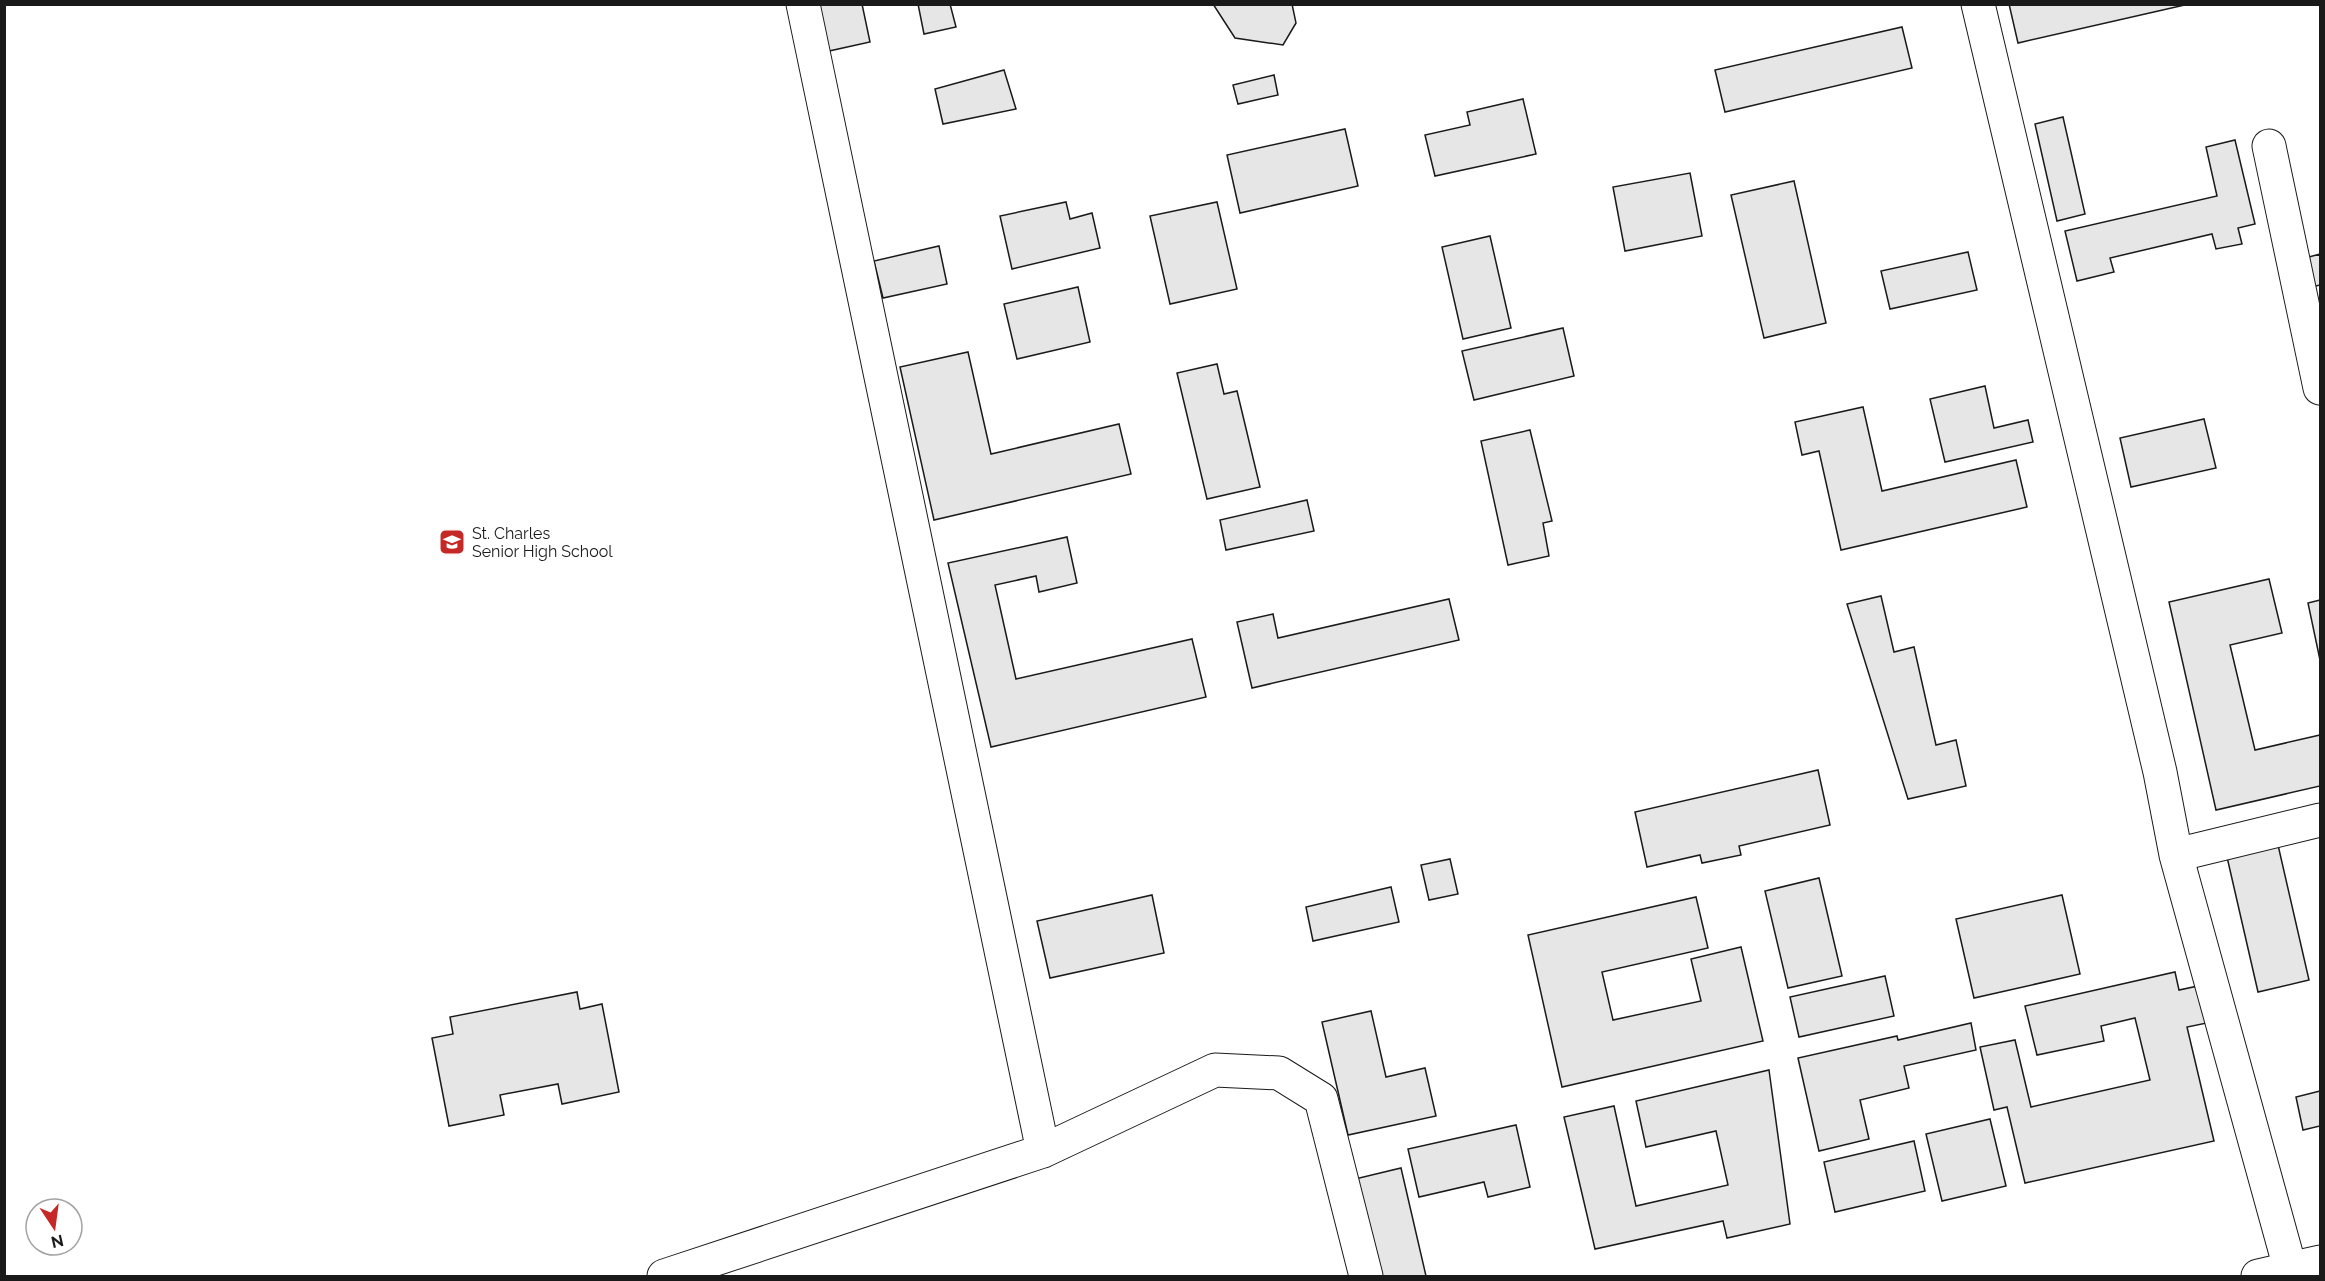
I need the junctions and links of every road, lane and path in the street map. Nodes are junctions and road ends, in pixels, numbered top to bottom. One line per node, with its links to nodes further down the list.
1 (803, 4): 7 (street)
2 (1978, 4): 6 (street)
3 (2269, 146): 4 (street)
4 (2320, 388)
5 (2320, 820): 6 (street)
6 (2176, 855): 8 (street)
7 (1043, 1151): 9 (street); 10 (street)
8 (2306, 1265): 11 (street)
9 (664, 1276)
10 (1366, 1276)
11 (2258, 1276)

